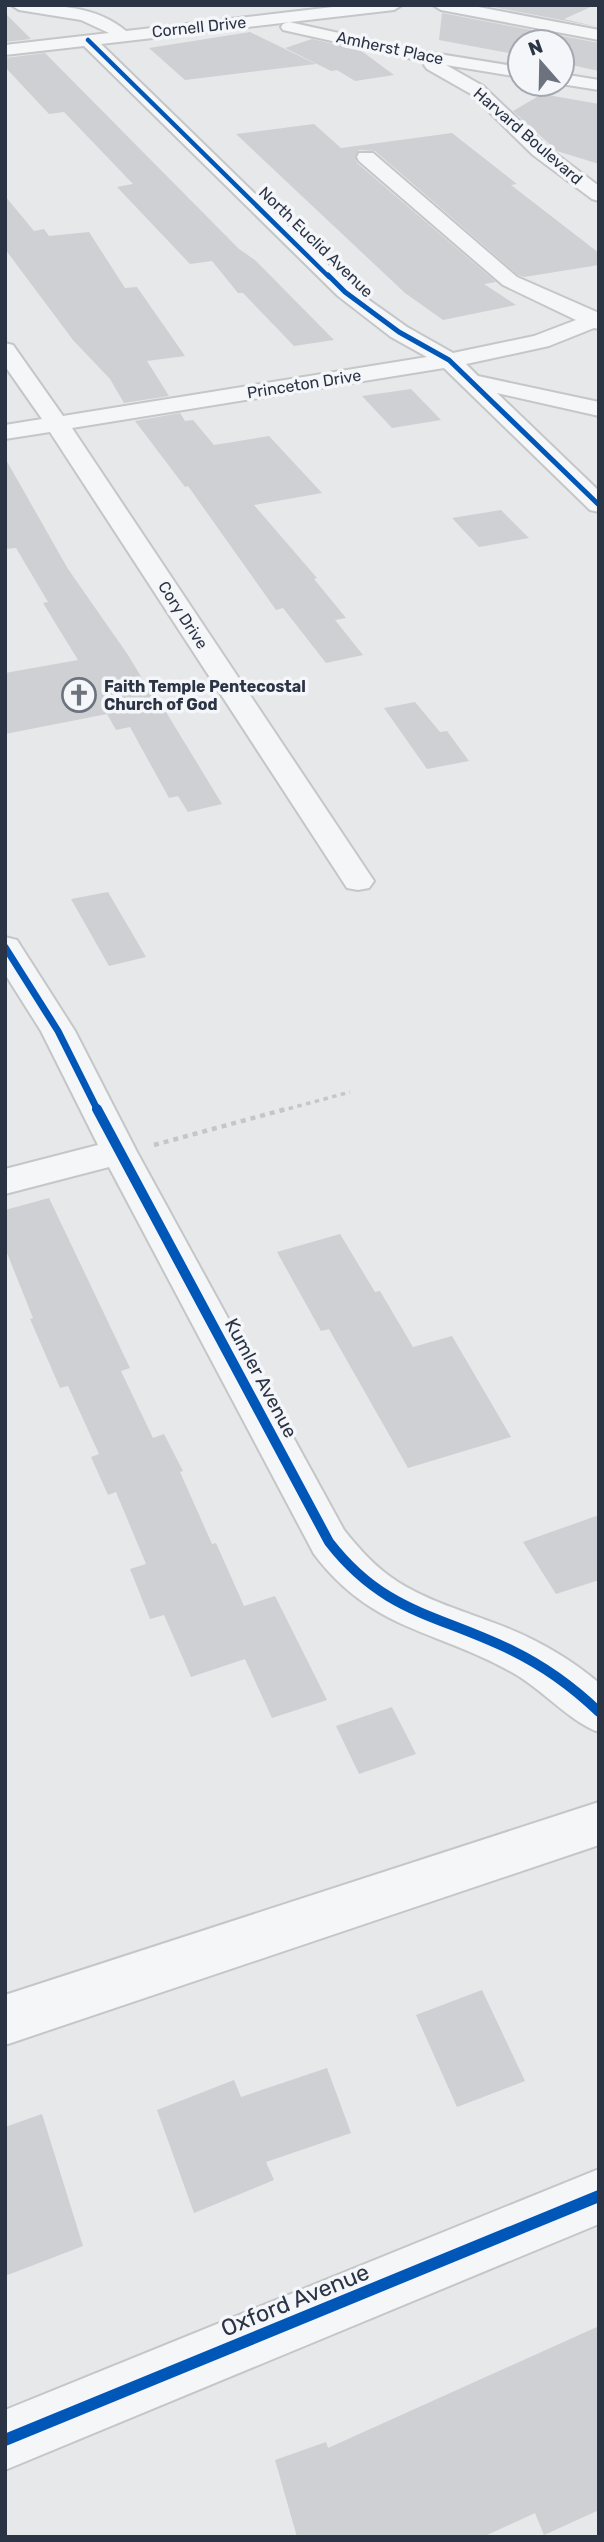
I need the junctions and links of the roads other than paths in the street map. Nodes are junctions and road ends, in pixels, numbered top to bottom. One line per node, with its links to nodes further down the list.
1 (19, 5): 9 (street)
2 (272, 5): 6 (street)
3 (394, 5): 5 (street, Cornell Drive)
4 (440, 5): 8 (street)
5 (348, 8): 6 (street, Cornell Drive)
6 (288, 17): 7 (street, Cornell Drive)
7 (260, 20): 9 (street, Cornell Drive); 12 (street, Amherst Place)
8 (595, 32)
9 (121, 36): 10 (street, Cornell Drive)
10 (88, 40): 11 (street, Cornell Drive); 22 (street, North Euclid Avenue)
11 (5, 50)
12 (420, 56): 13 (street, Amherst Place); 17 (street, Harvard Boulevard)
13 (506, 69)
14 (506, 72): 17 (street)
15 (576, 81): 16 (street)
16 (599, 85)
17 (477, 90): 19 (street, Harvard Boulevard)
18 (366, 157): 20 (street)
19 (599, 195)
20 (597, 321): 22 (street, Princeton Drive)
21 (5, 349): 25 (street, Cory Drive)
22 (449, 360): 23 (street, North Euclid Avenue); 25 (street, Princeton Drive)
23 (472, 381): 24 (street); 27 (street, North Euclid Avenue)
24 (599, 409)
25 (57, 424): 26 (street, Princeton Drive); 28 (street, Cory Drive)
26 (5, 432)
27 (599, 505)
28 (358, 881)
29 (5, 947): 30 (street, Kumler Avenue)
30 (119, 1152): 31 (street); 32 (street, Kumler Avenue)
31 (5, 1182)
32 (599, 1712)
33 (599, 1823): 34 (street)
34 (5, 2020)
35 (599, 2196): 36 (street, Oxford Avenue)
36 (5, 2440)

